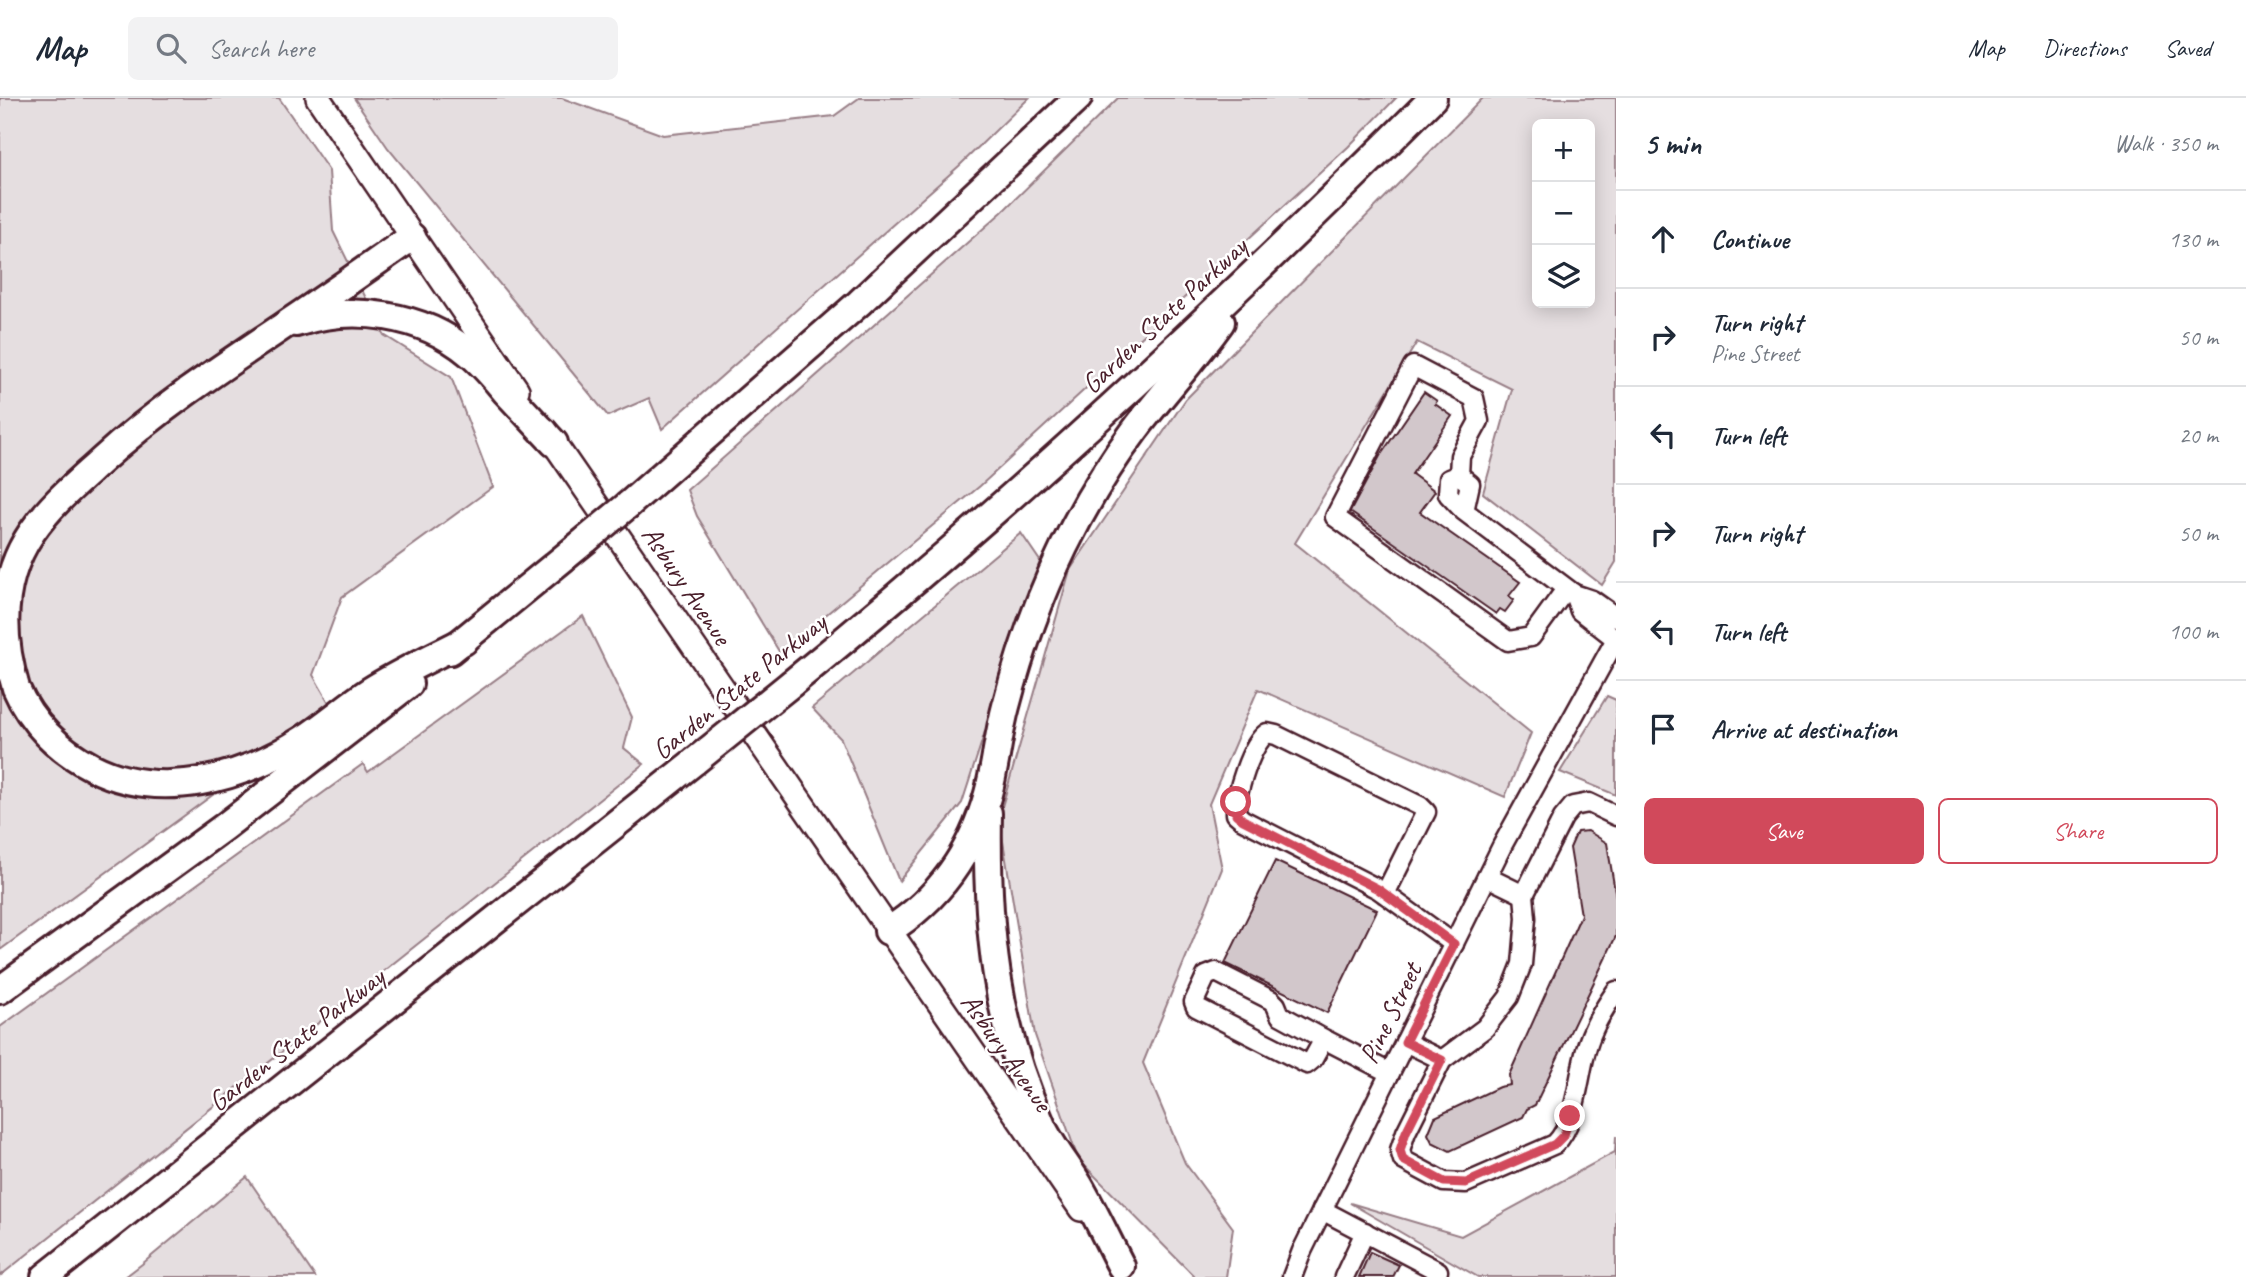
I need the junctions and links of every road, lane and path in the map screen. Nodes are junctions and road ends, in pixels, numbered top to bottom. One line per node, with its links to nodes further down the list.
1 (318, 98): 4 (main road, Asbury Avenue)
2 (1078, 98): 11 (highway, bridge)
3 (1433, 98): 5 (highway, Garden State Parkway)
4 (412, 237): 6 (highway); 7 (main road, Asbury Avenue)
5 (1253, 276): 12 (highway); 30 (highway, Garden State Parkway, bridge)
6 (281, 328): 7 (highway); 11 (highway)
7 (554, 443): 17 (main road, Asbury Avenue)
8 (1570, 592): 8 (street); 9 (street); 10 (street)
9 (1616, 617)
10 (1616, 639): 14 (street, Pine Street)
11 (464, 641): 19 (highway)
12 (989, 793): 17 (highway); 27 (highway)
13 (1616, 816): 16 (street)
14 (1487, 877): 16 (street); 18 (street, Pine Street)
15 (1385, 894): 15 (street); 18 (street)
16 (1524, 895): 23 (street)
17 (888, 931): 27 (main road, Asbury Avenue)
18 (1454, 944): 22 (street, Pine Street)
19 (0, 990)
20 (1616, 991): 23 (street)
21 (1324, 1039): 21 (street); 24 (street)
22 (1405, 1042): 23 (street); 24 (street, Pine Street)
23 (1442, 1060)
24 (1390, 1073): 25 (street, Pine Street)
25 (1322, 1209): 26 (street); 29 (street, Pine Street)
26 (1365, 1232): 28 (street); 31 (street)
27 (1124, 1271)
28 (1438, 1271)
29 (1291, 1273)
30 (45, 1277)
31 (1344, 1277)

